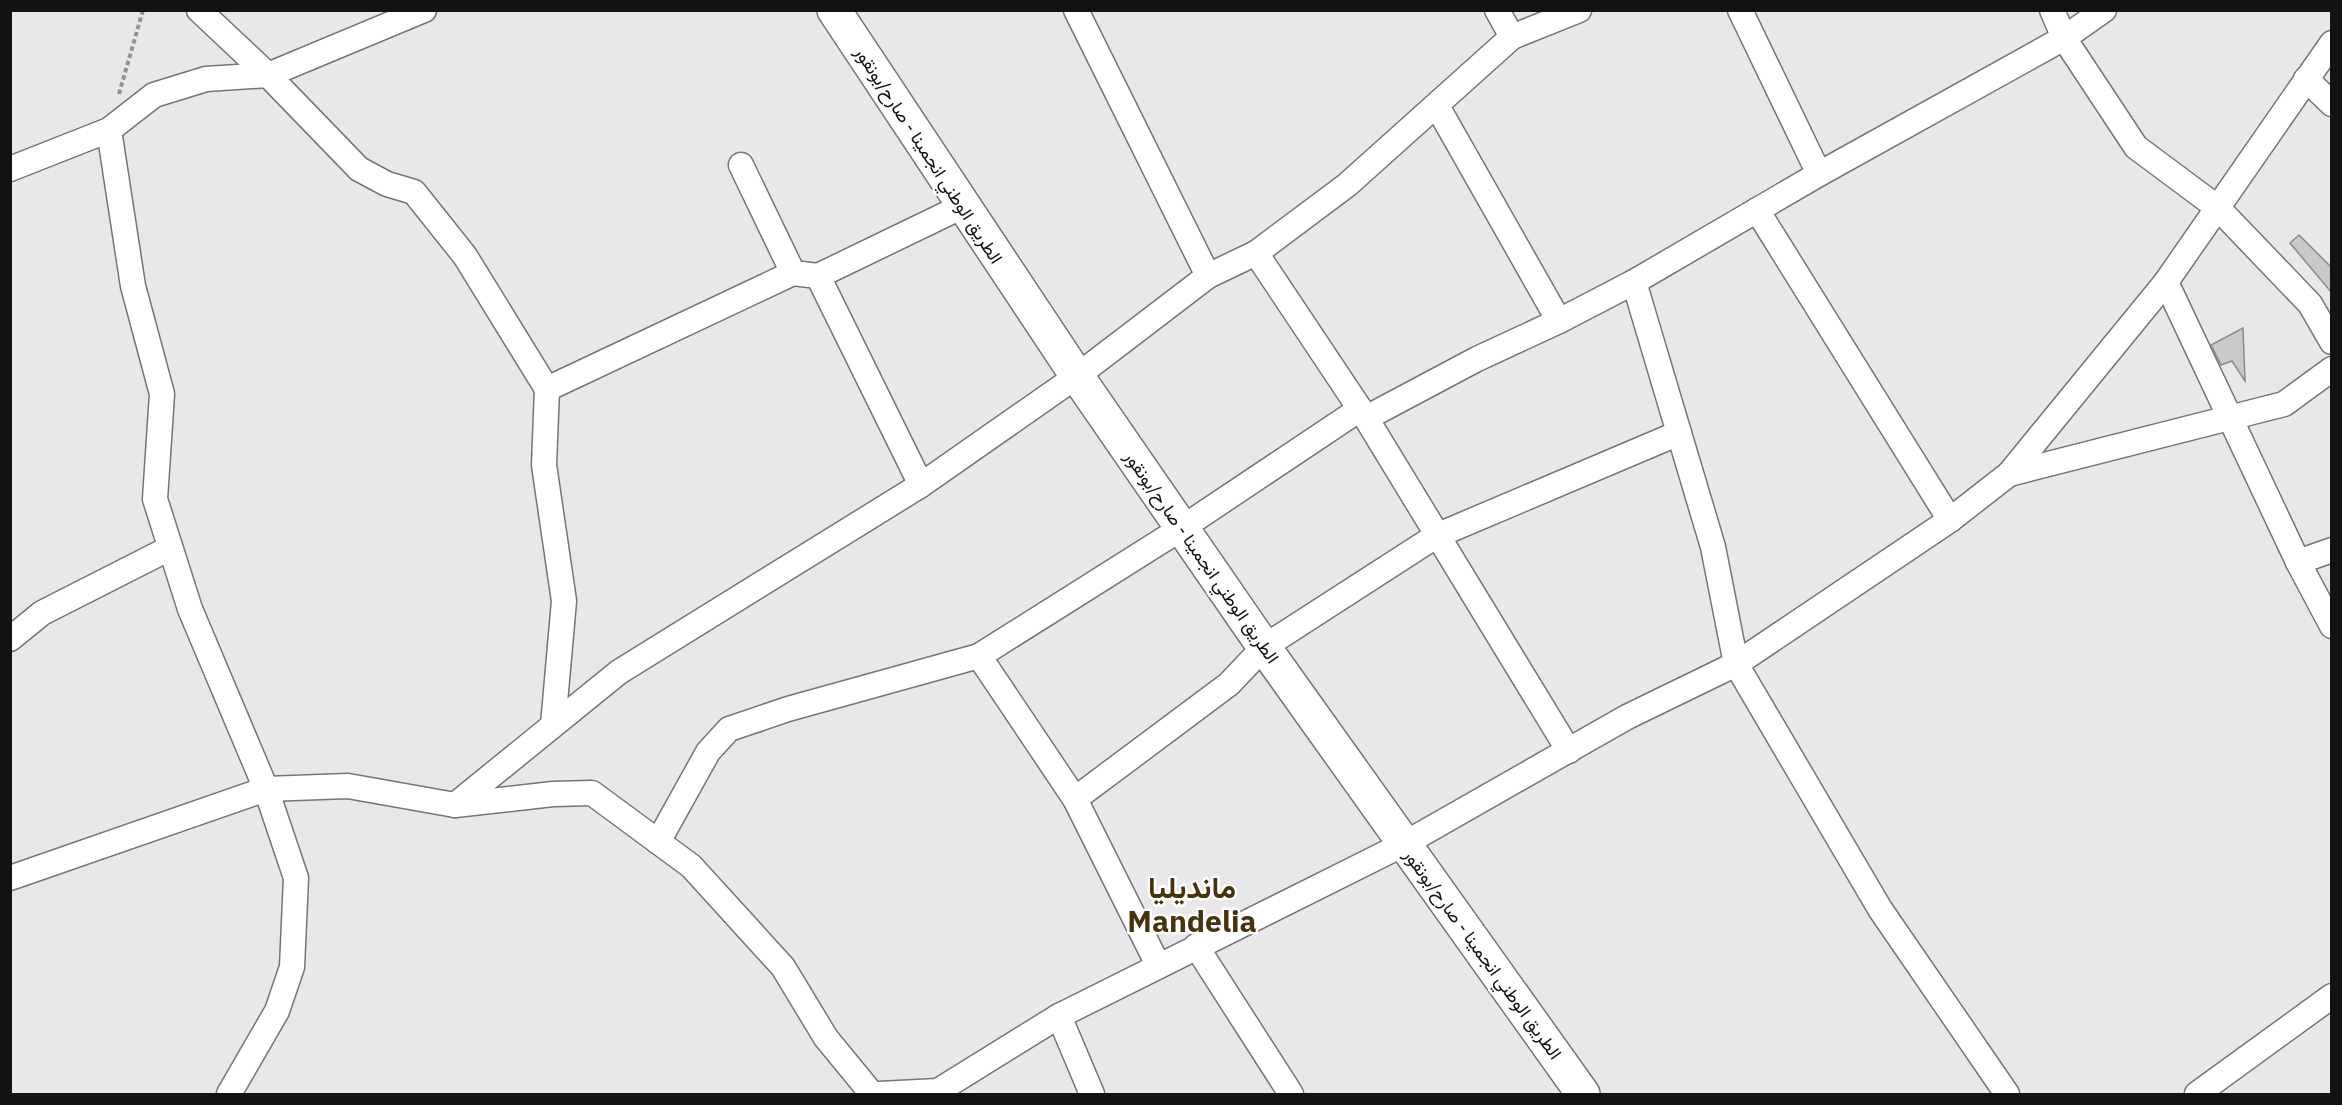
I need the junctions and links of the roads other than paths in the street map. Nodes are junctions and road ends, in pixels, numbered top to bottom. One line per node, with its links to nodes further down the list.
1 (200, 10): 13 (street)
2 (424, 10): 13 (street)
3 (834, 10): 21 (highway, الطريق الوطني انجمينا - صارح/بونقور)
4 (1076, 10): 27 (street)
5 (1497, 10): 10 (street)
6 (1579, 10): 10 (street)
7 (1740, 10): 20 (street)
8 (2052, 10): 11 (street)
9 (2104, 10): 11 (street)
10 (1512, 38): 16 (street)
11 (2064, 38): 20 (street); 22 (street)
12 (2331, 43): 14 (street)
13 (268, 75): 17 (street); 34 (street)
14 (2306, 79): 15 (street); 22 (street)
15 (2331, 104)
16 (1437, 106): 24 (street); 30 (street)
17 (109, 130): 19 (street); 43 (street)
18 (741, 165): 25 (street)
19 (10, 169)
20 (1819, 174): 23 (street)
21 (963, 206): 26 (street); 33 (highway, الطريق الوطني انجمينا - صارح/بونقور)
22 (2218, 208): 29 (street); 31 (street)
23 (1758, 210): 28 (street); 40 (street)
24 (1256, 253): 27 (street); 35 (street)
25 (793, 273): 26 (street); 34 (street)
26 (818, 276): 39 (street)
27 (1209, 276): 33 (street)
28 (1634, 282): 30 (street); 37 (street)
29 (2166, 282): 36 (street); 38 (street)
30 (1559, 321): 35 (street)
31 (2331, 342)
32 (2331, 369): 36 (street)
33 (1077, 376): 39 (street); 41 (highway, الطريق الوطني انجمينا - صارح/بونقور)
34 (547, 389): 51 (street)
35 (1363, 414): 41 (street); 42 (street)
36 (2230, 417): 38 (street); 45 (street)
37 (1679, 433): 42 (street); 50 (street)
38 (2010, 474): 40 (street)
39 (921, 485): 51 (street)
40 (1950, 520): 50 (street)
41 (1182, 528): 48 (highway, الطريق الوطني انجمينا - صارح/بونقور); 49 (street)
42 (1436, 536): 48 (street); 52 (street)
43 (170, 548): 47 (street); 53 (street)
44 (2331, 550): 45 (street)
45 (2298, 562): 46 (street)
46 (2331, 626)
47 (10, 639)
48 (1264, 647): 54 (street); 57 (highway, الطريق الوطني انجمينا - صارح/بونقور)
49 (979, 656): 54 (street); 56 (street)
50 (1736, 664): 52 (street); 69 (street)
51 (553, 725): 55 (street)
52 (1569, 751): 57 (street)
53 (266, 789): 55 (street); 58 (street); 63 (street)
54 (1075, 799): 60 (street)
55 (455, 805): 56 (street)
56 (658, 842): 64 (street)
57 (1404, 844): 59 (street); 68 (highway, الطريق الوطني انجمينا - صارح/بونقور)
58 (10, 878)
59 (1196, 946): 60 (street); 67 (street)
60 (1158, 965): 62 (street)
61 (2331, 996): 70 (street)
62 (1059, 1016): 65 (street); 66 (street)
63 (228, 1095)
64 (872, 1095)
65 (879, 1095)
66 (1092, 1095)
67 (1290, 1095)
68 (1583, 1095)
69 (2007, 1095)
70 (2197, 1095)

